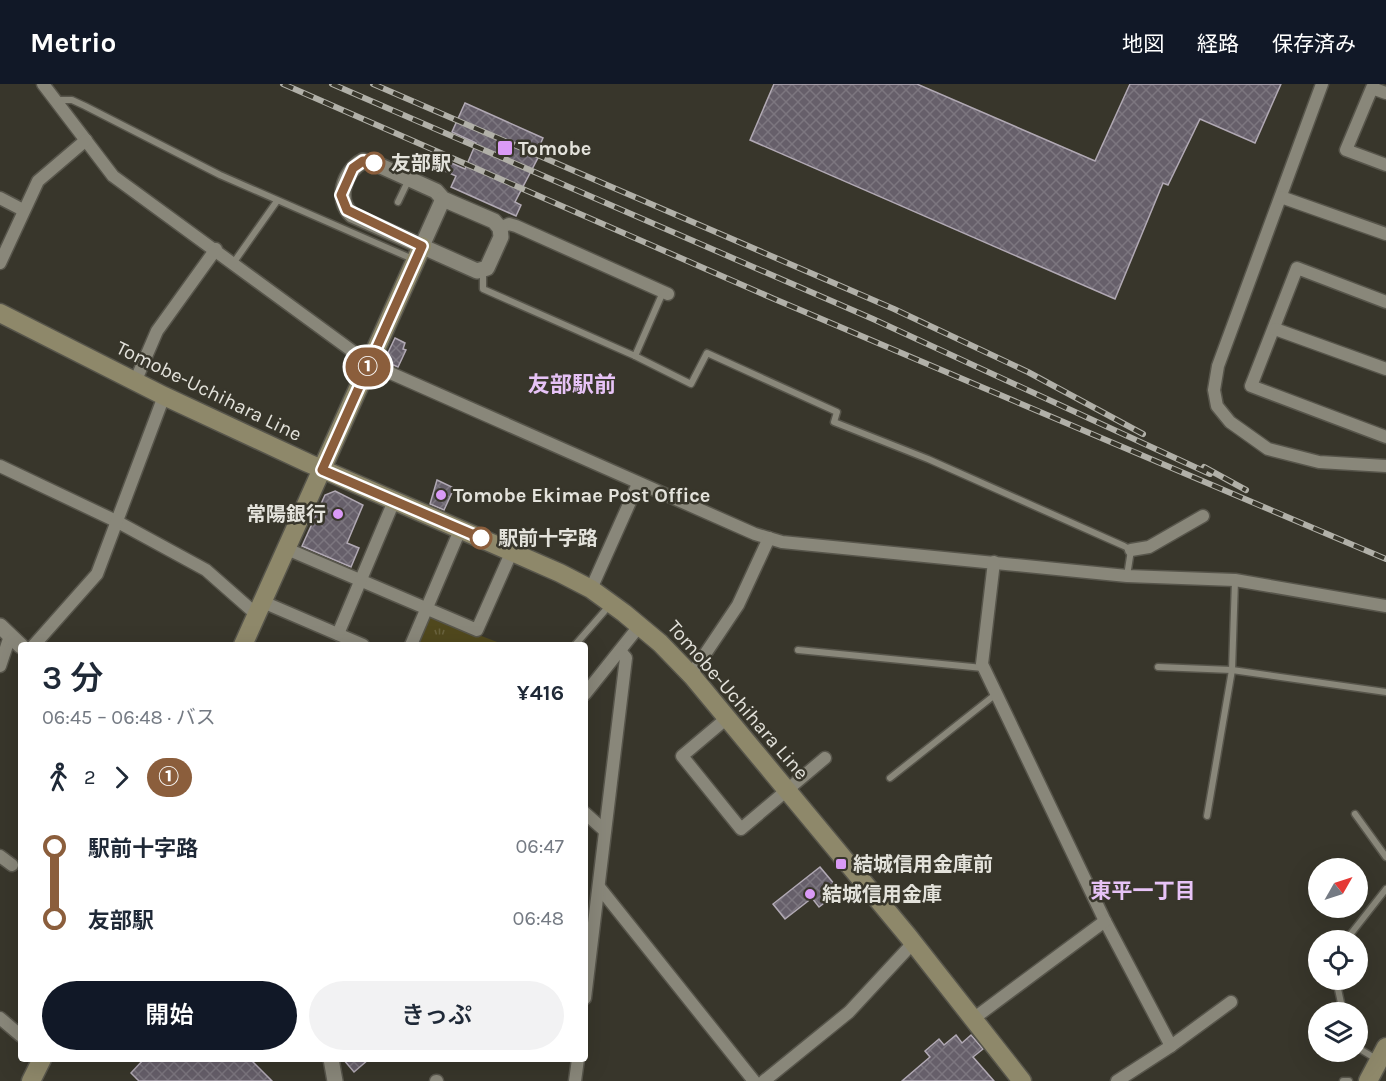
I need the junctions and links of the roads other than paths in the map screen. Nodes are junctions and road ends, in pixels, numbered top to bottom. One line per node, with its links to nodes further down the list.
1 (43, 84): 4 (street)
2 (1322, 84): 8 (street)
3 (1386, 93): 6 (street)
4 (55, 100): 5 (street); 11 (lane)
5 (86, 140): 13 (street); 16 (street)
6 (1386, 165)
7 (409, 179): 10 (street); 12 (lane); 17 (street)
8 (1281, 197): 15 (street); 32 (street)
9 (0, 198): 13 (street)
10 (443, 199): 14 (street); 17 (street)
11 (277, 201): 17 (lane); 18 (lane)
12 (398, 202)
13 (23, 210): 19 (street)
14 (500, 228): 20 (street); 21 (street)
15 (1386, 234)
16 (216, 249): 18 (street); 28 (street)
17 (418, 253): 20 (street); 26 (main road)
18 (234, 262): 26 (street)
19 (0, 263)
20 (483, 271): 25 (lane)
21 (666, 293): 25 (lane)
22 (1386, 302): 24 (street)
23 (0, 313): 28 (main road, Tomobe-Uchihara Line)
24 (1275, 329): 27 (street); 30 (street)
25 (635, 356): 41 (lane)
26 (370, 364): 33 (main road); 34 (street)
27 (1386, 369)
28 (135, 382): 29 (main road, Tomobe-Uchihara Line)
29 (164, 396): 33 (main road, Tomobe-Uchihara Line); 37 (street)
30 (1386, 437)
31 (0, 466): 37 (street)
32 (1386, 466)
33 (322, 470): 35 (main road, Tomobe-Uchihara Line); 40 (main road)
34 (638, 483): 39 (street); 47 (street)
35 (394, 501): 38 (main road, Tomobe-Uchihara Line); 45 (street)
36 (1203, 516): 41 (street)
37 (116, 521): 50 (street); 55 (street)
38 (460, 530): 42 (main road, Tomobe-Uchihara Line); 51 (street)
39 (769, 538): 43 (street); 66 (street)
40 (287, 549): 45 (street); 50 (main road)
41 (1131, 550): 44 (lane)
42 (512, 551): 47 (main road, Tomobe-Uchihara Line); 51 (street)
43 (994, 562): 44 (street); 64 (street)
44 (1127, 576): 46 (street)
45 (362, 580): 51 (street); 53 (street)
46 (1235, 580): 49 (street); 65 (lane)
47 (591, 589): 48 (main road, Tomobe-Uchihara Line)
48 (611, 603): 52 (main road, Tomobe-Uchihara Line); 59 (lane)
49 (1386, 606)
50 (260, 608): 53 (street); 56 (main road)
51 (426, 609): 58 (street)
52 (640, 625): 61 (street); 66 (main road, Tomobe-Uchihara Line)
53 (338, 634): 57 (street)
54 (10, 636): 62 (street)
55 (37, 642)
56 (244, 642)
57 (356, 642)
58 (412, 642)
59 (578, 642)
60 (798, 650): 64 (lane)
61 (620, 651): 67 (street); 77 (street)
62 (0, 666)
63 (1158, 667): 65 (lane)
64 (984, 668): 69 (street)
65 (1232, 670): 68 (lane); 76 (lane)
66 (691, 675): 70 (main road, Tomobe-Uchihara Line)
67 (588, 690)
68 (1386, 692)
69 (996, 694): 72 (lane); 83 (street)
70 (727, 718): 73 (main road, Tomobe-Uchihara Line); 73 (street)
71 (825, 758): 73 (street)
72 (890, 778)
73 (788, 791): 85 (main road, Tomobe-Uchihara Line)
74 (1355, 814): 79 (lane)
75 (588, 816): 77 (street)
76 (1207, 816)
77 (605, 831): 81 (street)
78 (0, 856): 80 (street)
79 (1386, 857)
80 (12, 865)
81 (598, 887): 86 (street); 100 (street)
82 (1386, 889): 84 (lane)
83 (1105, 921): 89 (street); 92 (street)
84 (1354, 930)
85 (913, 943): 89 (main road, Tomobe-Uchihara Line); 101 (street)
86 (588, 972)
87 (1231, 1002): 92 (street)
88 (0, 1018): 90 (street)
89 (973, 1019): 102 (main road, Tomobe-Uchihara Line)
90 (18, 1033)
91 (1386, 1036): 93 (street)
92 (1171, 1046): 103 (street)
93 (1382, 1054): 106 (main road)
94 (41, 1062): 97 (main road)
95 (332, 1062): 98 (street)
96 (578, 1062): 99 (street)
97 (32, 1081)
98 (335, 1081)
99 (575, 1081)
100 (754, 1081)
101 (764, 1081)
102 (1022, 1081)
103 (1117, 1081)
104 (1343, 1081): 105 (lane)
105 (1349, 1081)
106 (1368, 1081)

